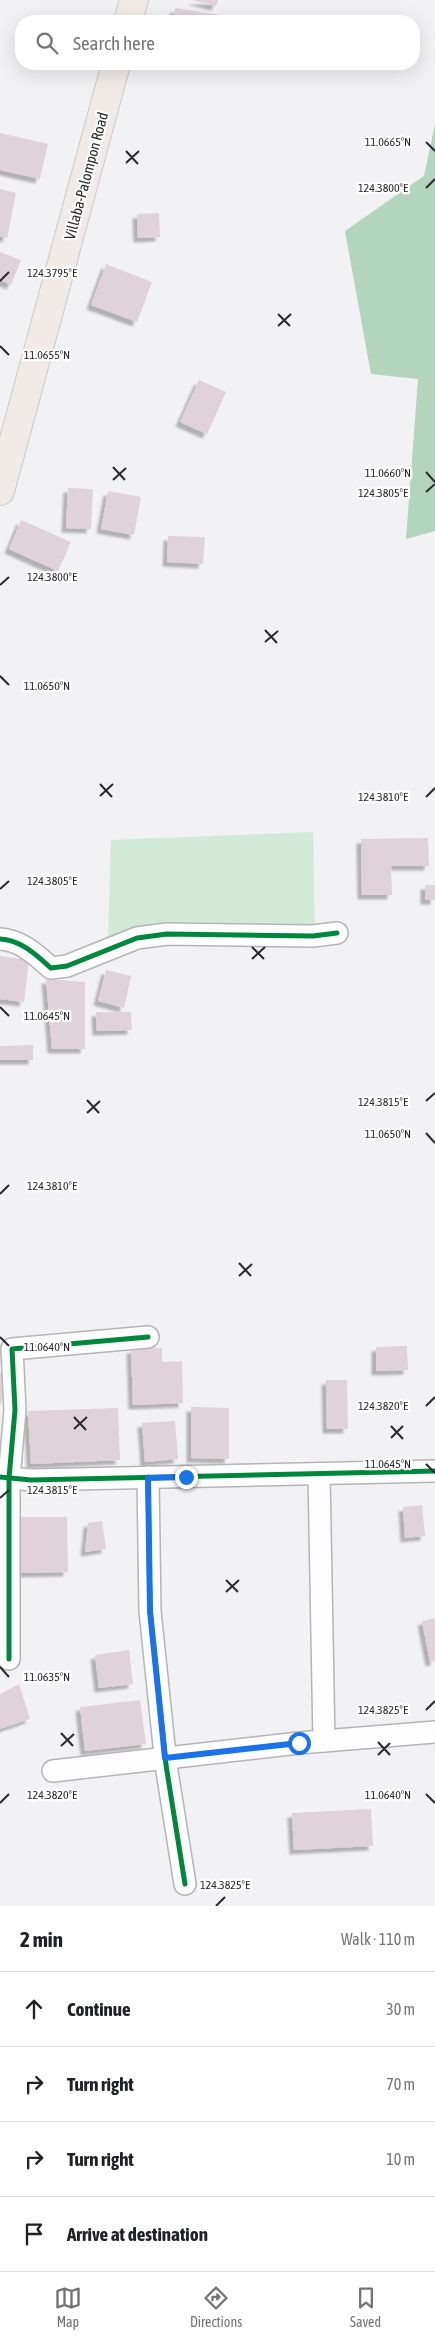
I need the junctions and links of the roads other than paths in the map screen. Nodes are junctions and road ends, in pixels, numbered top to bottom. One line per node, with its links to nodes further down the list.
1 (134, 0): 2 (main road)
2 (130, 15)
3 (114, 70): 4 (main road, Villaba-Palompon Road)
4 (1, 486)
5 (337, 933): 6 (street)
6 (0, 939)
7 (148, 1337): 10 (street)
8 (435, 1471): 9 (street)
9 (319, 1474): 11 (street); 14 (street)
10 (4, 1478): 11 (street); 12 (street)
11 (148, 1478): 15 (street)
12 (9, 1660)
13 (435, 1732): 14 (street)
14 (324, 1741): 15 (street)
15 (165, 1758): 16 (street); 17 (street)
16 (52, 1771)
17 (185, 1884)

